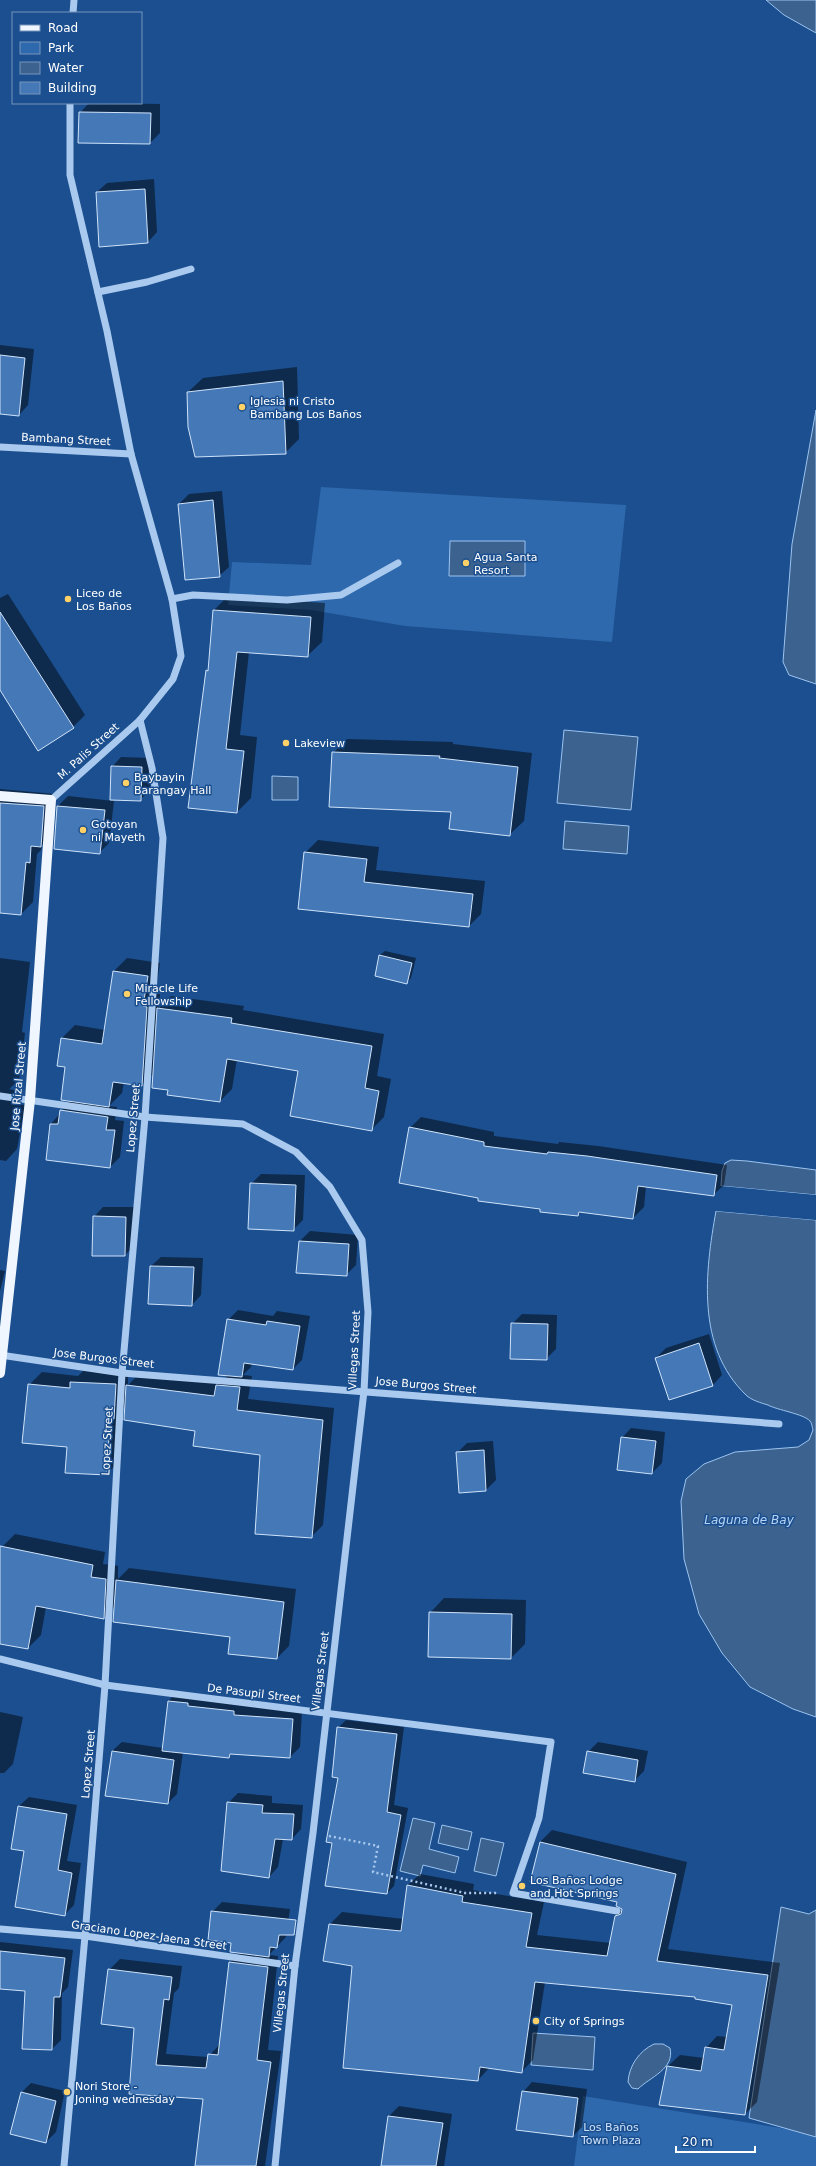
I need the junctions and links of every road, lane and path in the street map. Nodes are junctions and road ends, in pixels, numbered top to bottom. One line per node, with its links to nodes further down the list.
1 (74, 0): 2 (street)
2 (73, 12)
3 (70, 104): 5 (street, M. Palis Street)
4 (191, 269): 5 (street)
5 (98, 292): 7 (street, M. Palis Street)
6 (0, 447): 7 (street, Bambang Street)
7 (131, 454): 9 (street, M. Palis Street)
8 (398, 563): 9 (street)
9 (172, 599): 10 (street, M. Palis Street)
10 (140, 720): 12 (street, M. Palis Street); 15 (street, Lopez Street)
11 (0, 796): 12 (main road)
12 (52, 800): 14 (main road, Jose Rizal Street)
13 (0, 1096): 14 (street, Villegas Street)
14 (30, 1100): 15 (street, Villegas Street); 16 (main road, Jose Rizal Street)
15 (145, 1117): 18 (street, Lopez Street); 19 (street, Villegas Street)
16 (1, 1356): 17 (main road, Jose Rizal Street); 18 (street, Jose Burgos Street)
17 (0, 1373)
18 (122, 1373): 19 (street, Jose Burgos Street); 22 (street, Lopez Street)
19 (364, 1391): 20 (street, Jose Burgos Street); 23 (street, Villegas Street)
20 (779, 1424)
21 (0, 1659): 22 (street, De Pasupil Street)
22 (105, 1685): 23 (street, De Pasupil Street); 28 (street, Lopez Street)
23 (326, 1713): 24 (street, Villegas Street); 25 (street, De Pasupil Street)
24 (313, 1833): 25 (path); 29 (street, Villegas Street)
25 (513, 1894): 26 (street)
26 (617, 1911)
27 (0, 1929): 28 (street, Graciano Lopez-Jaena Street)
28 (85, 1936): 29 (street, Graciano Lopez-Jaena Street); 30 (street, Lopez Street)
29 (295, 1966): 31 (street, Villegas Street)
30 (64, 2166)
31 (275, 2166)

